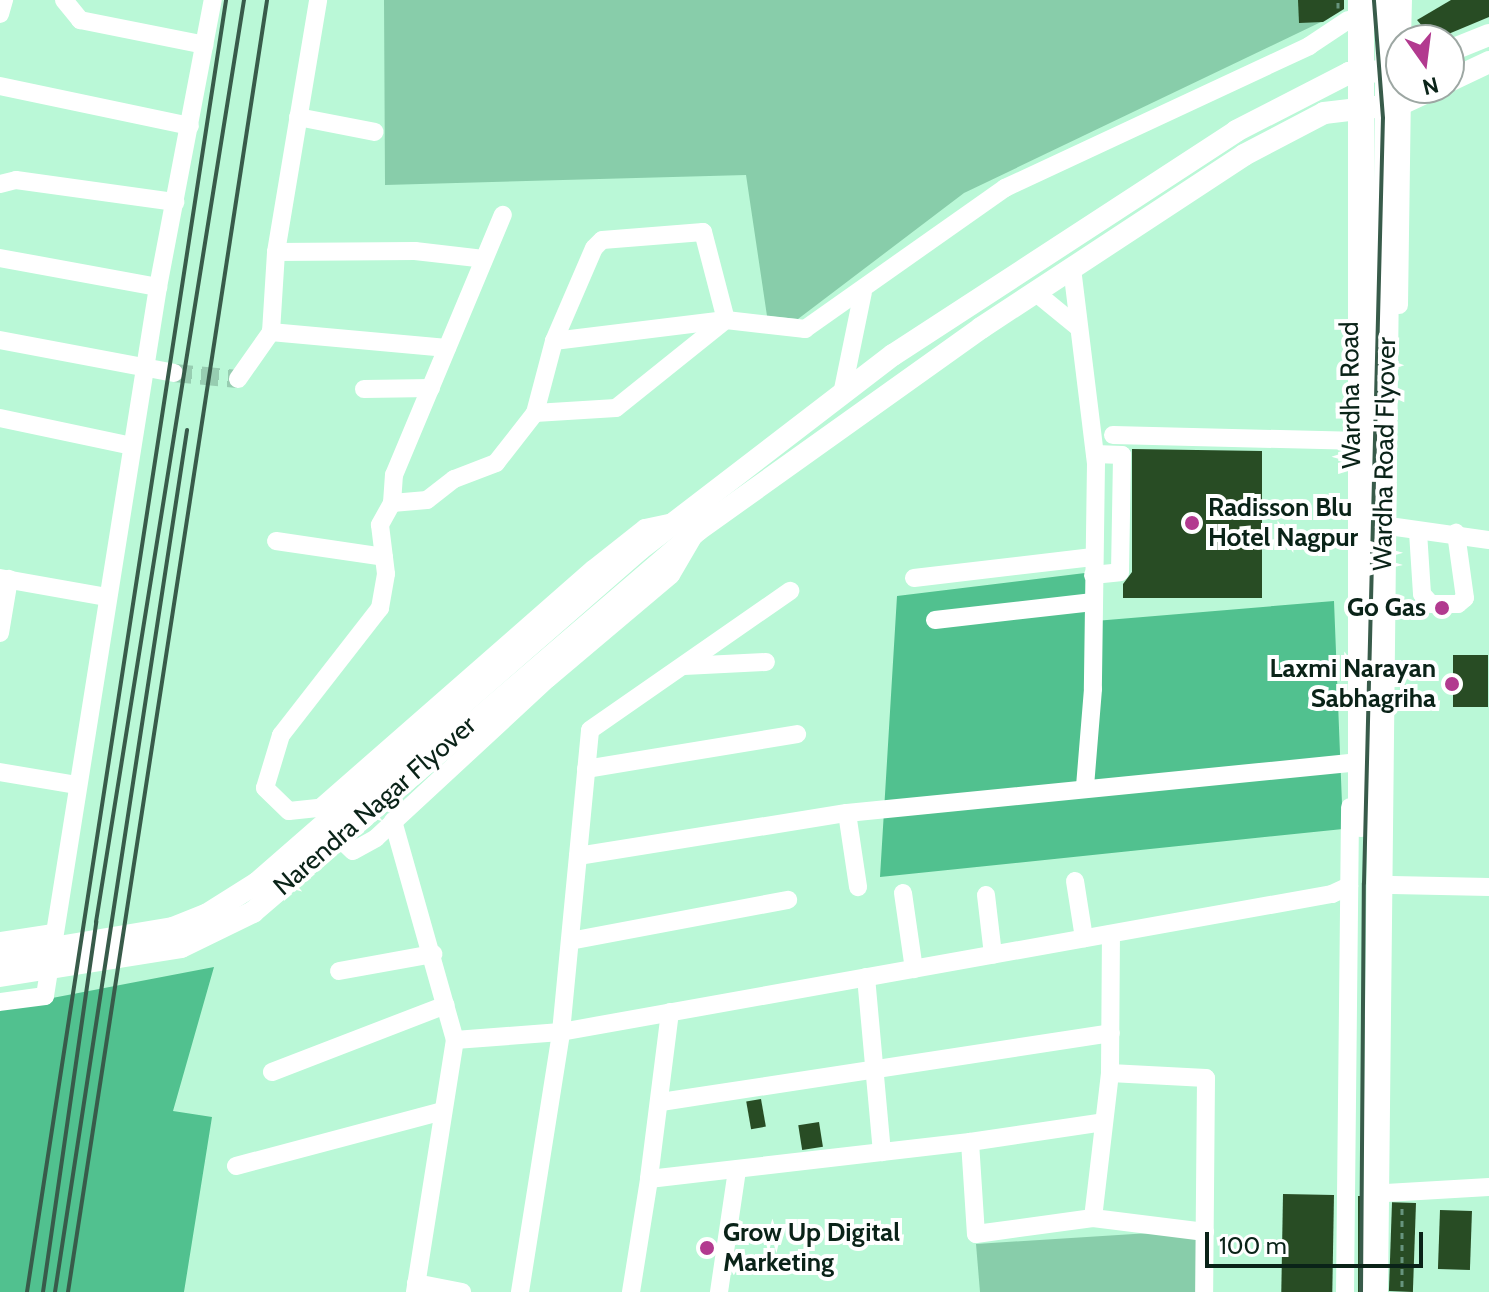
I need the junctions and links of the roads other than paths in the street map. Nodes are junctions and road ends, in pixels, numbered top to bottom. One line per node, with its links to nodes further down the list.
1 (4, 0): 9 (street)
2 (64, 0): 12 (street)
3 (213, 0): 12 (street)
4 (318, 0): 22 (street)
5 (1348, 0): 8 (street, Wardha Road)
6 (1389, 0): 131 (highway, Wardha Road Flyover)
7 (1403, 0): 10 (street)
8 (1354, 10): 16 (street, Wardha Road); 33 (street); 130 (highway, Wardha Road Flyover)
9 (0, 14)
10 (1402, 24)
11 (1489, 35): 13 (main road)
12 (205, 45): 23 (street)
13 (1465, 45)
14 (1489, 62): 17 (main road)
15 (1385, 71): 16 (main road)
16 (1349, 73): 21 (street, Wardha Road); 46 (main road, Narendra Nagar Flyover)
17 (1465, 73)
18 (0, 86): 23 (street)
19 (1385, 100): 21 (main road, Narendra Nagar Flyover)
20 (1402, 104): 55 (street, Wardha Road)
21 (1348, 109): 31 (main road, Narendra Nagar Flyover); 50 (street, Wardha Road)
22 (298, 117): 24 (street); 28 (street)
23 (190, 126): 26 (street)
24 (375, 132)
25 (0, 184): 26 (street)
26 (175, 202): 32 (street)
27 (503, 215): 30 (street)
28 (276, 252): 30 (street); 37 (street)
29 (0, 258): 32 (street)
30 (484, 259): 40 (street)
31 (1072, 268): 34 (main road, Narendra Nagar Flyover); 36 (street)
32 (158, 287): 41 (street)
33 (863, 292): 35 (street); 46 (street)
34 (1035, 292): 36 (street); 56 (main road, Narendra Nagar Flyover)
35 (726, 320): 39 (street); 39 (street); 47 (street)
36 (1079, 328): 52 (street)
37 (271, 332): 40 (street); 43 (street)
38 (0, 340): 41 (street)
39 (554, 341): 47 (street)
40 (447, 348): 44 (street)
41 (145, 371): 42 (street); 51 (street)
42 (174, 373)
43 (238, 379)
44 (431, 388): 45 (street); 53 (street)
45 (364, 389)
46 (842, 394): 54 (main road, Narendra Nagar Flyover)
47 (535, 413): 53 (street)
48 (0, 418): 51 (street)
49 (1113, 435): 50 (street)
50 (1352, 441): 73 (street, Wardha Road)
51 (132, 446): 66 (street)
52 (1095, 454): 62 (street); 62 (street)
53 (392, 503): 61 (street)
54 (675, 522): 78 (street); 97 (main road, Narendra Nagar Flyover)
55 (1396, 527): 57 (street); 83 (street, Wardha Road)
56 (698, 530): 80 (street); 100 (main road, Narendra Nagar Flyover)
57 (1418, 532): 58 (street); 58 (street)
58 (1456, 533): 59 (street)
59 (1489, 540)
60 (276, 541): 61 (street)
61 (384, 557): 78 (street)
62 (1093, 566): 64 (street); 67 (street)
63 (4, 578): 66 (street); 69 (street)
64 (914, 578)
65 (790, 591): 71 (street)
66 (107, 597): 76 (street)
67 (1093, 602): 68 (street); 77 (street)
68 (935, 620)
69 (0, 633)
70 (766, 662): 71 (street)
71 (681, 666): 74 (street)
72 (797, 734): 74 (street)
73 (1350, 763): 77 (street); 84 (street, Wardha Road)
74 (586, 769): 81 (street)
75 (0, 772): 76 (street)
76 (76, 785): 90 (street)
77 (1085, 787): 79 (street)
78 (320, 808): 80 (street)
79 (847, 813): 81 (street); 85 (street)
80 (393, 821): 95 (street)
81 (578, 856): 94 (street)
82 (1075, 881): 92 (street)
83 (1392, 885): 86 (street); 120 (street, Wardha Road)
84 (1349, 886): 91 (street); 129 (street, Wardha Road)
85 (858, 887)
86 (1489, 887)
87 (903, 893): 98 (street)
88 (986, 895): 96 (street)
89 (788, 900): 94 (street)
90 (53, 933): 93 (street); 102 (street)
91 (1111, 934): 92 (street); 106 (street)
92 (1084, 938): 96 (street)
93 (0, 941)
94 (570, 941): 105 (street)
95 (433, 954): 99 (street); 103 (street)
96 (993, 955): 98 (street)
97 (0, 957)
98 (914, 969): 101 (street)
99 (339, 971)
100 (0, 976)
101 (866, 977): 104 (street); 108 (street)
102 (0, 1002)
103 (446, 1005): 107 (street); 109 (street)
104 (670, 1012): 105 (street); 111 (street)
105 (561, 1032): 107 (street); 125 (street)
106 (1111, 1033): 108 (street); 110 (street)
107 (455, 1040): 112 (street)
108 (873, 1070): 111 (street); 115 (street)
109 (272, 1072)
110 (1110, 1073): 113 (street); 122 (street)
111 (661, 1102): 118 (street)
112 (443, 1111): 116 (street); 123 (street)
113 (1104, 1122): 114 (street); 121 (street)
114 (970, 1142): 115 (street); 121 (street)
115 (882, 1152): 117 (street)
116 (236, 1166)
117 (737, 1170): 118 (street); 127 (street)
118 (649, 1179): 126 (street)
119 (1489, 1187): 120 (street)
120 (1394, 1192): 132 (street, Wardha Road)
121 (1093, 1218): 122 (street)
122 (1205, 1232): 128 (street)
123 (415, 1288): 124 (street)
124 (462, 1292)
125 (520, 1292)
126 (631, 1292)
127 (719, 1292)
128 (1204, 1292)
129 (1345, 1292)
130 (1357, 1292)
131 (1375, 1292)
132 (1386, 1292)

